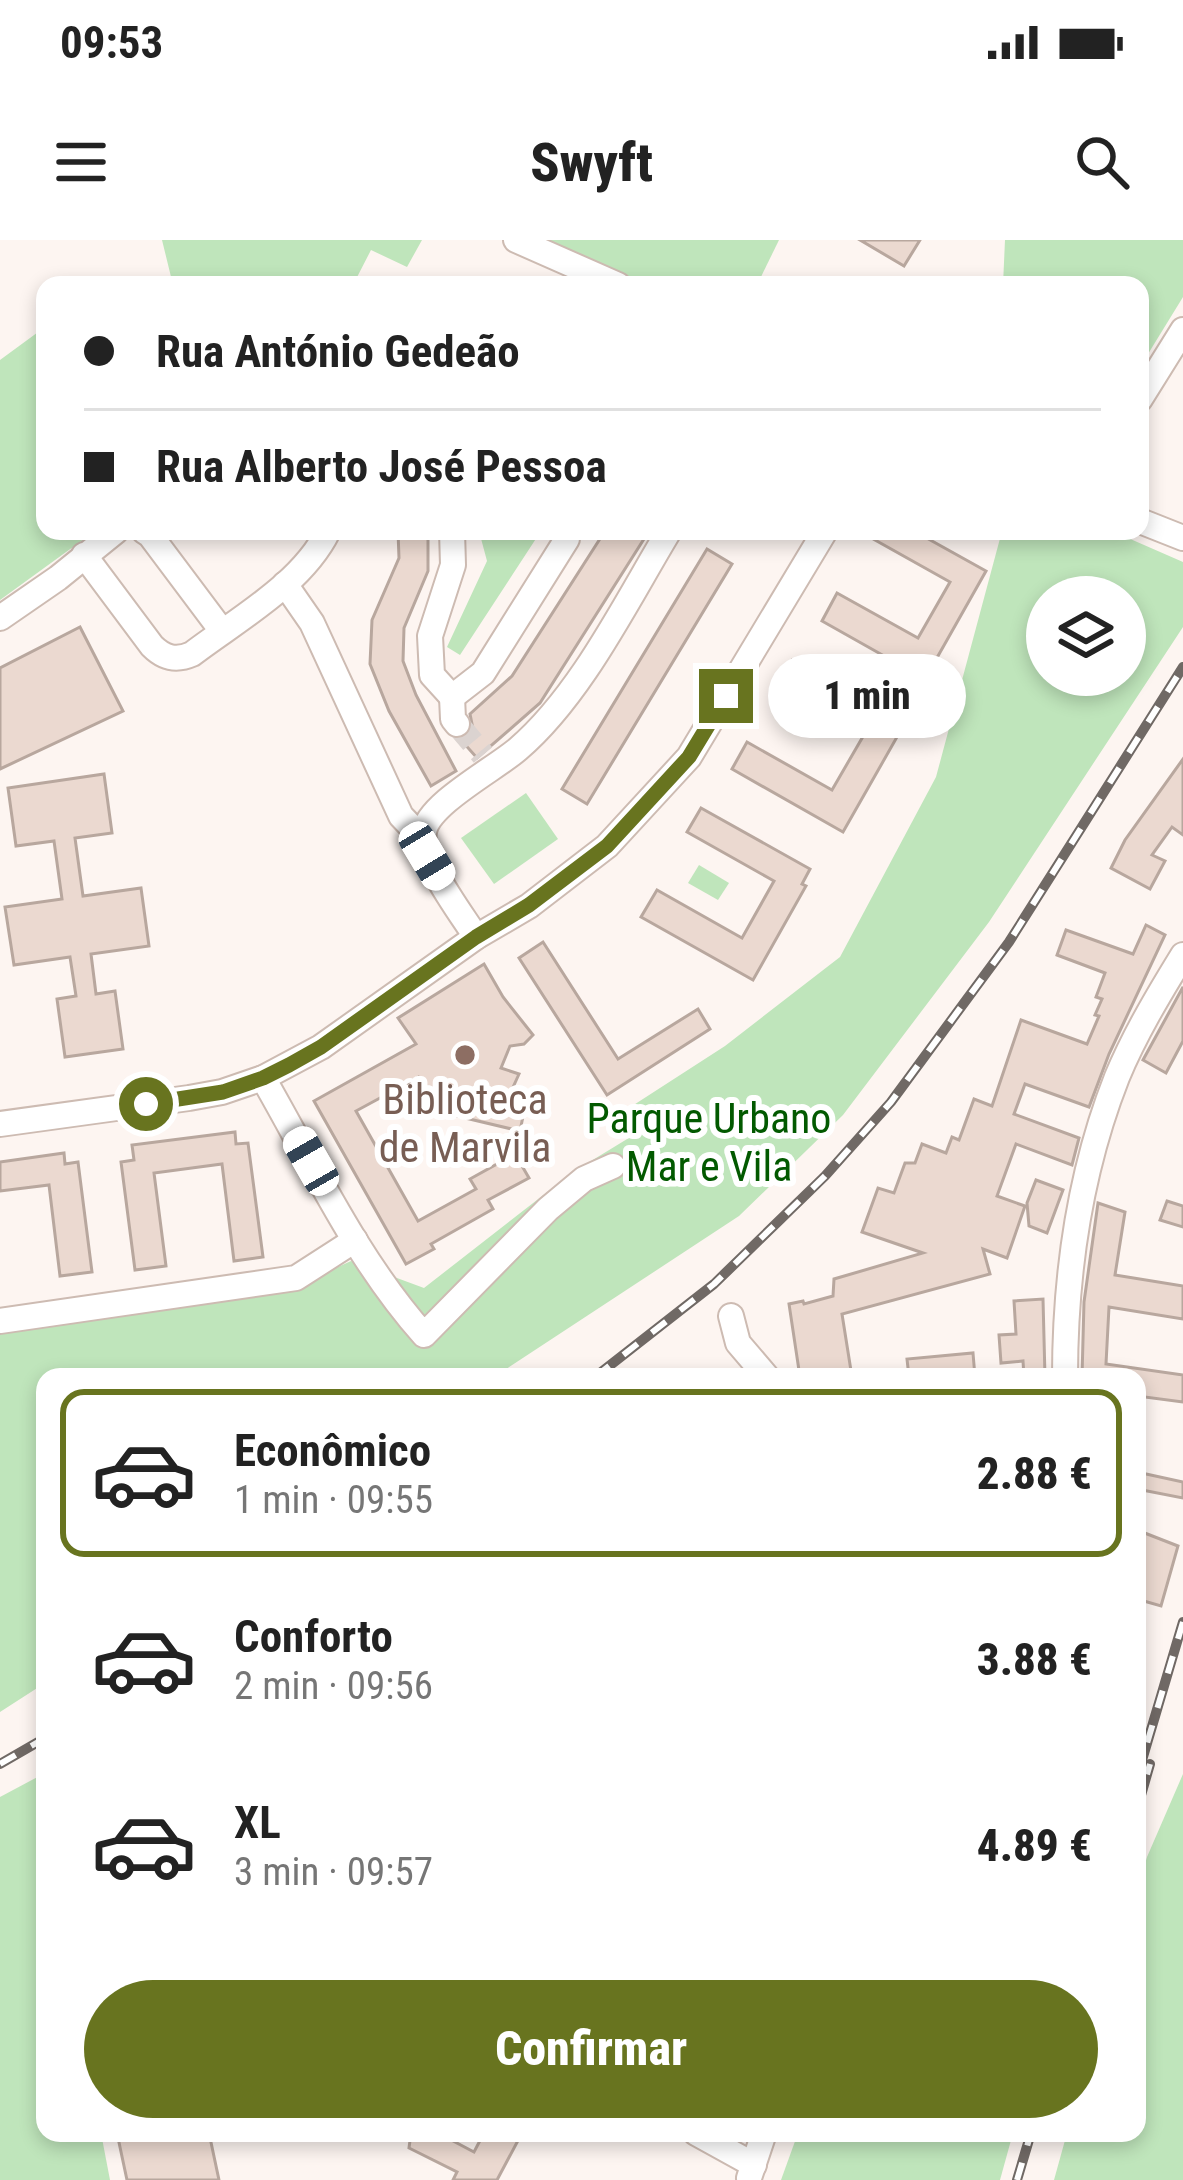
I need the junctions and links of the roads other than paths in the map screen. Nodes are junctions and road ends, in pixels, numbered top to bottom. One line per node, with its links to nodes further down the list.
1 (516, 240): 2 (street)
2 (598, 276)
3 (1183, 330): 4 (street)
4 (1149, 385)
5 (1149, 525): 6 (street)
6 (1183, 538)
7 (104, 540): 14 (street)
8 (155, 540): 17 (street)
9 (323, 540): 15 (street)
10 (452, 540): 18 (street)
11 (566, 540): 18 (street)
12 (663, 540): 20 (street)
13 (814, 540): 21 (street)
14 (84, 555): 16 (street); 17 (street)
15 (285, 584): 17 (street); 20 (street)
16 (0, 618)
17 (222, 631)
18 (452, 698): 19 (street)
19 (458, 724)
20 (423, 839): 21 (street)
21 (476, 937): 23 (street)
22 (1183, 955): 30 (street)
23 (263, 1078): 24 (street); 26 (street)
24 (0, 1124)
25 (614, 1166): 26 (street)
26 (355, 1240): 28 (street)
27 (731, 1316): 29 (street)
28 (0, 1321)
29 (759, 1368)
30 (1065, 1368)
31 (709, 2142): 33 (street)
32 (761, 2142): 33 (street)
33 (751, 2172)

